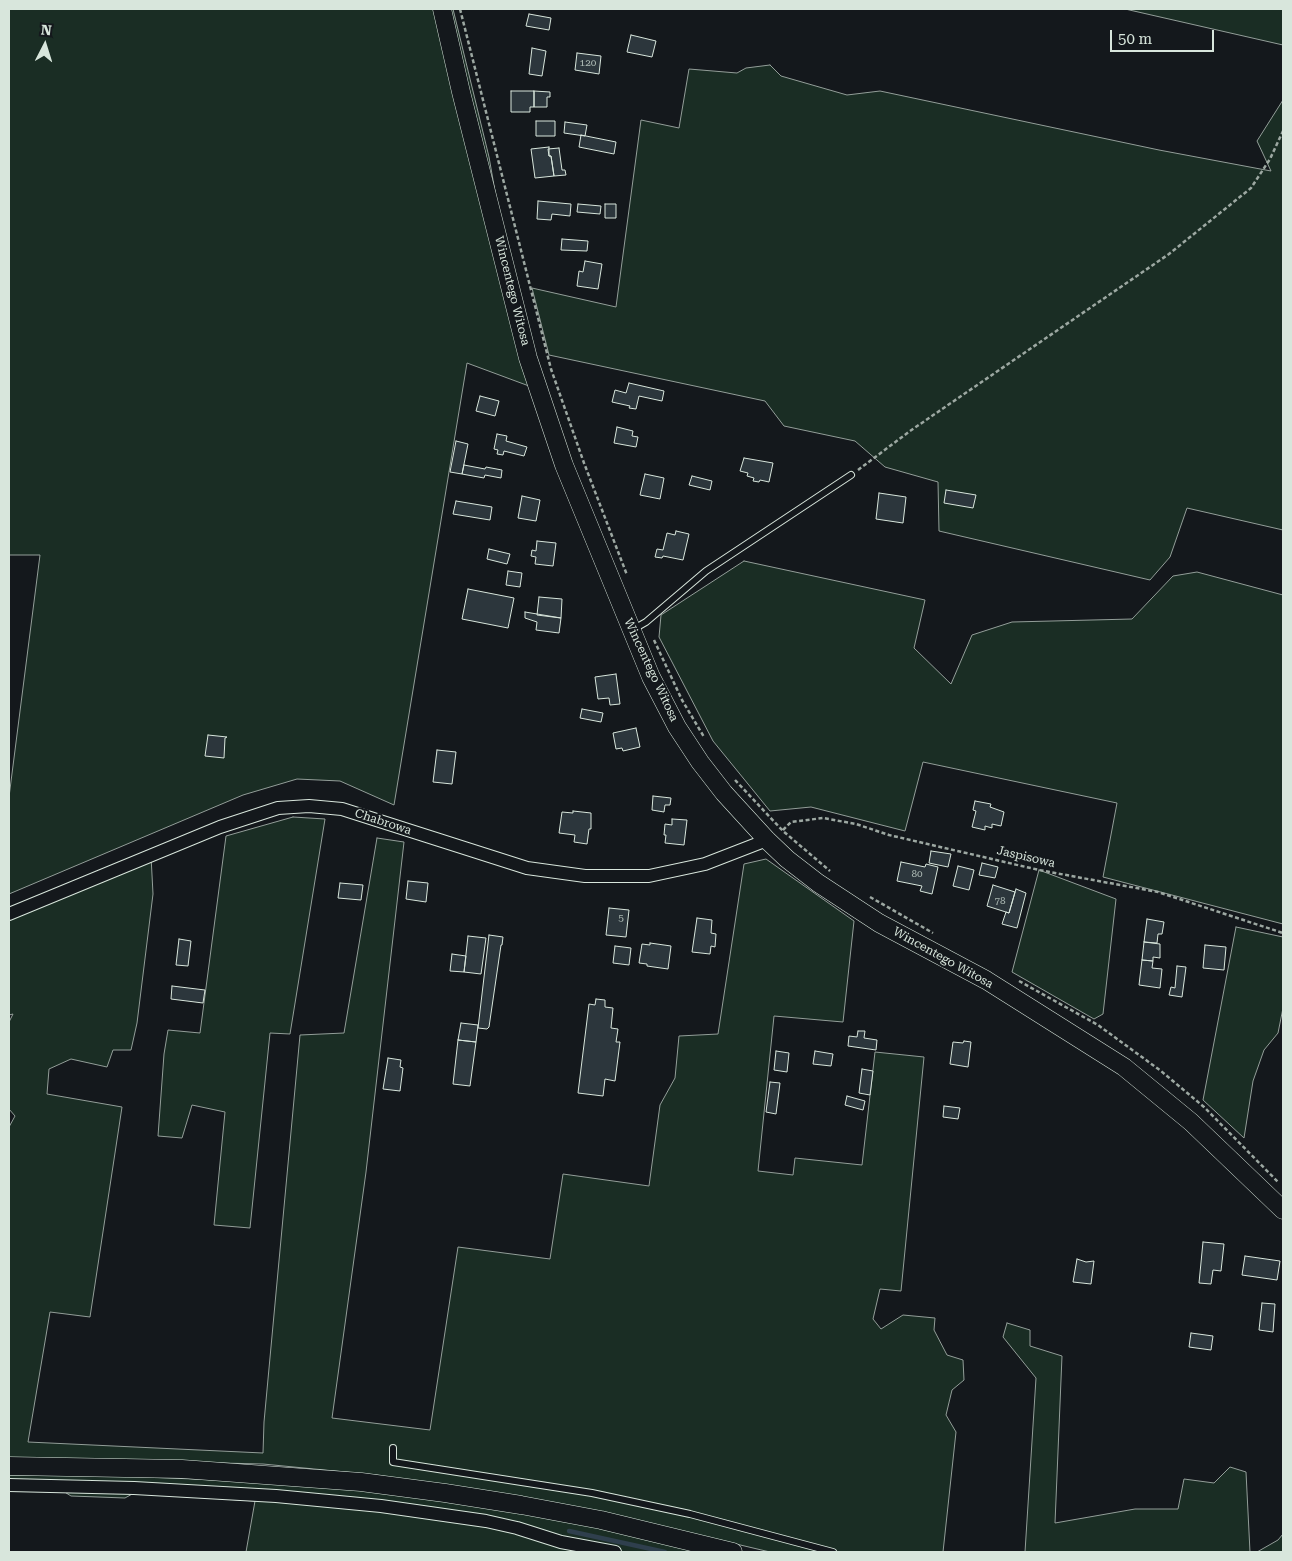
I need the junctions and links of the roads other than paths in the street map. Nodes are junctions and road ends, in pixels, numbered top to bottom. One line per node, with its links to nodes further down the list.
1 (442, 9): 3 (main road, Wincentego Witosa)
2 (851, 475): 3 (lane)
3 (638, 626): 4 (main road, Wincentego Witosa)
4 (767, 840): 5 (street, Chabrowa); 6 (main road, Wincentego Witosa)
5 (9, 914)
6 (1283, 1210)
7 (394, 1448): 12 (lane)
8 (9, 1466): 11 (main road)
9 (9, 1485): 10 (street)
10 (615, 1552)
11 (733, 1552)
12 (833, 1552)

